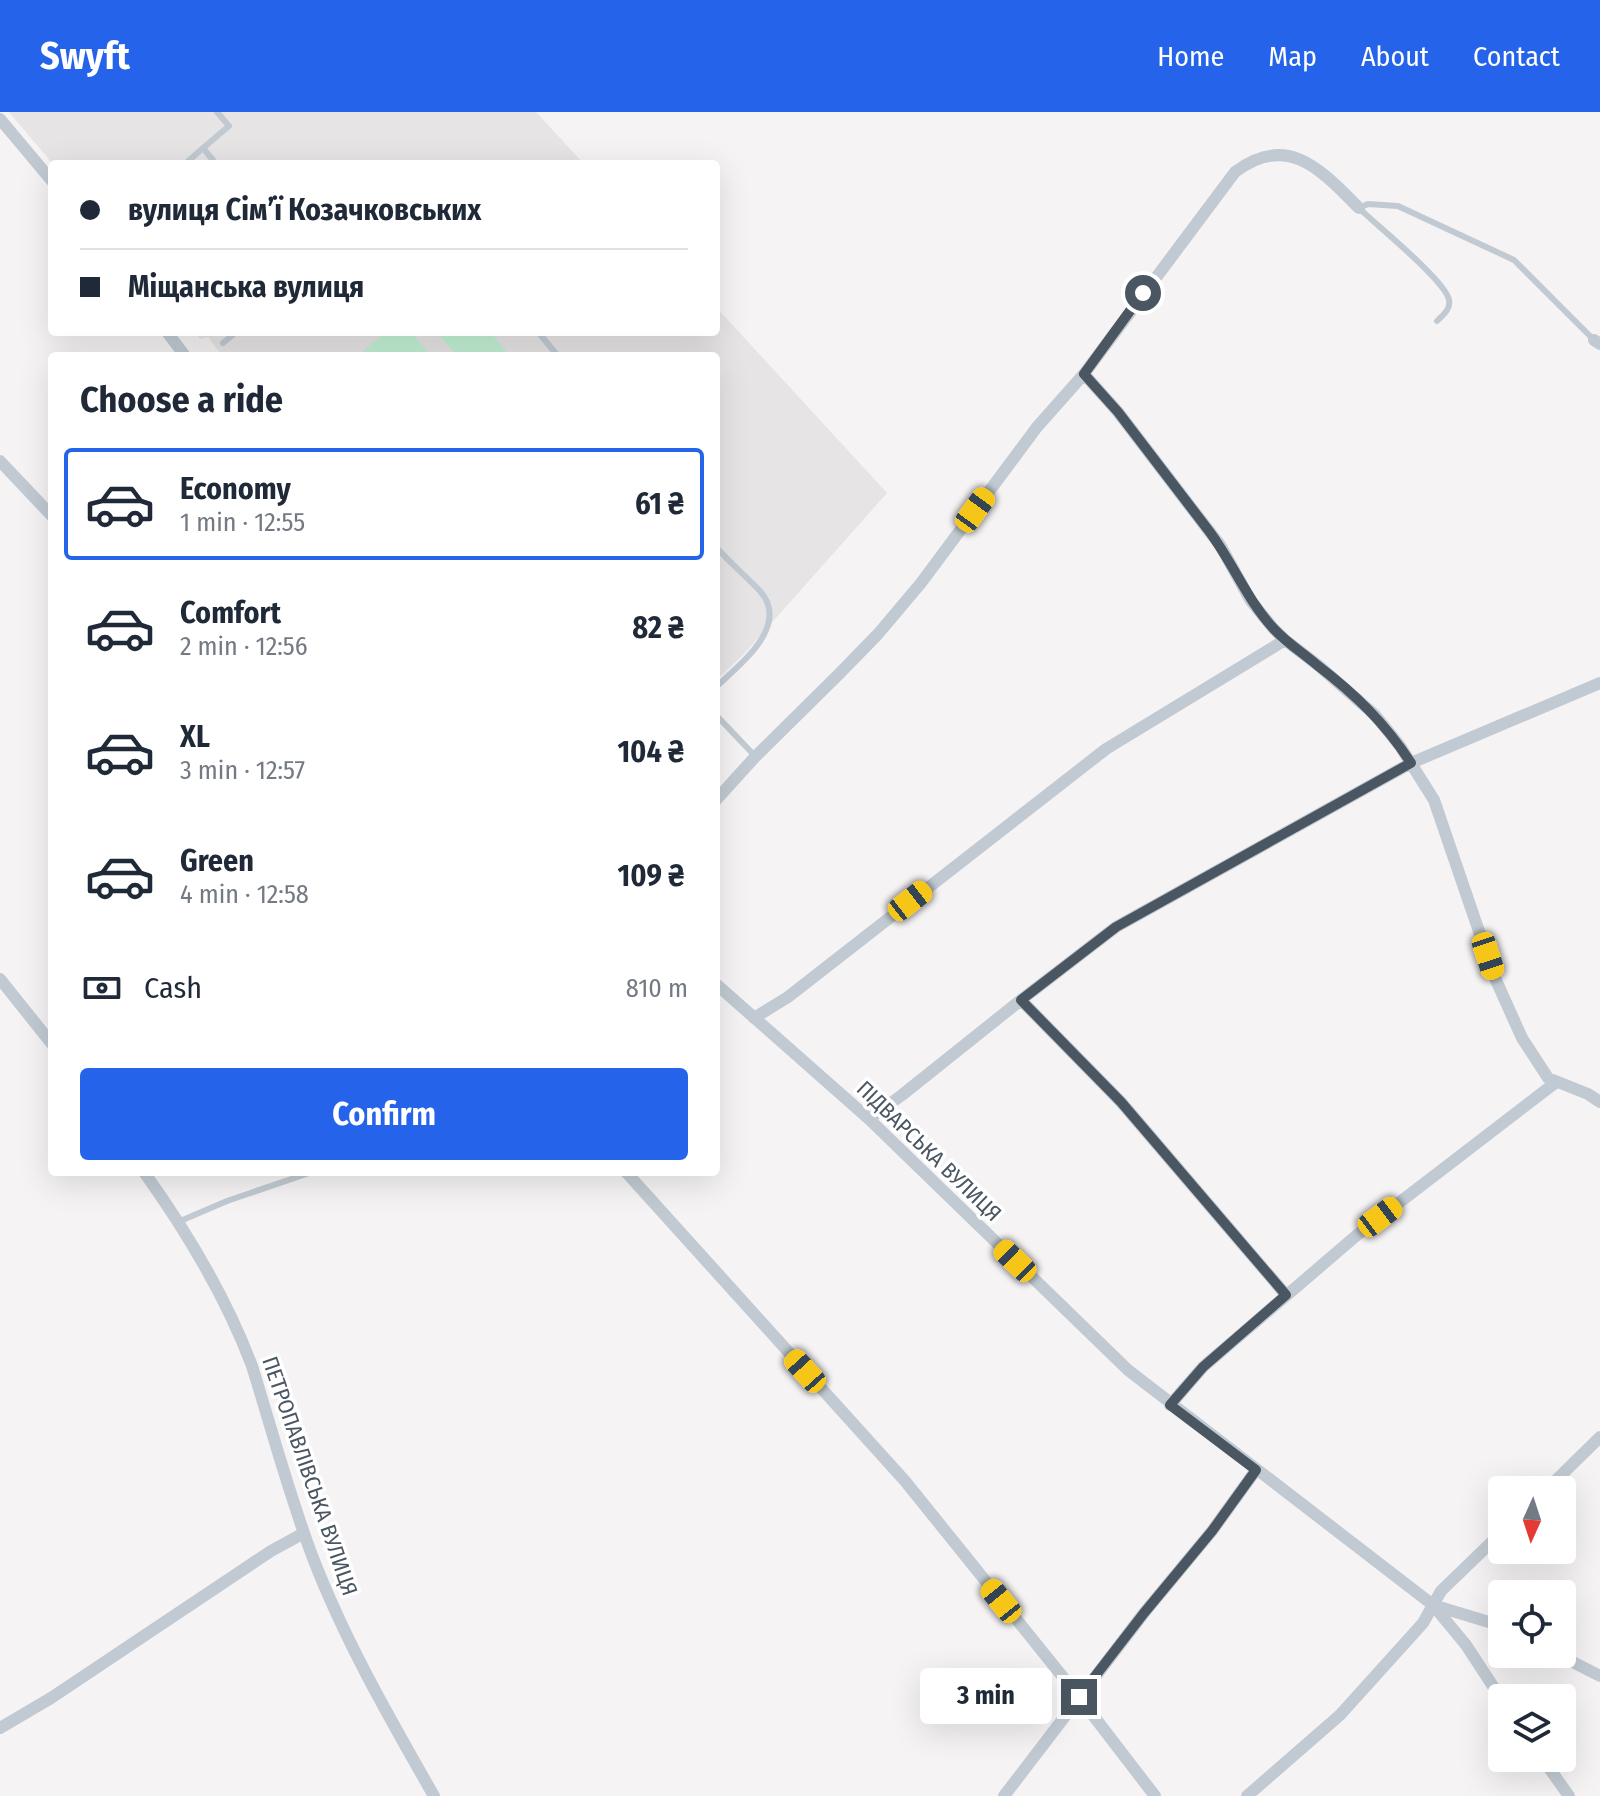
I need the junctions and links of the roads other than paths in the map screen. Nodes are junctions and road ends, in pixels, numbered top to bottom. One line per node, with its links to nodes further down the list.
1 (217, 112): 3 (lane)
2 (0, 119): 6 (street)
3 (203, 148): 4 (lane); 5 (lane)
4 (190, 160)
5 (213, 160)
6 (48, 176)
7 (1359, 208): 8 (lane); 11 (lane); 14 (street)
8 (1437, 321)
9 (231, 336): 12 (lane)
10 (541, 336): 13 (lane)
11 (1597, 342)
12 (223, 343)
13 (555, 352)
14 (1084, 374): 18 (street); 22 (street)
15 (0, 461): 16 (street)
16 (48, 512)
17 (720, 551): 19 (lane)
18 (1285, 640): 23 (street); 28 (street)
19 (720, 683)
20 (1600, 683): 23 (street)
21 (720, 719): 22 (lane)
22 (755, 757): 24 (street)
23 (1411, 763): 27 (street); 30 (street)
24 (720, 796)
25 (0, 979): 29 (street)
26 (720, 988): 28 (street, ПІДВАРСЬКА ВУЛИЦЯ)
27 (1021, 1000): 32 (street); 37 (street)
28 (754, 1018): 32 (street, ПІДВАРСЬКА ВУЛИЦЯ)
29 (48, 1039)
30 (1555, 1083): 31 (street); 37 (street)
31 (1600, 1102)
32 (869, 1119): 38 (street, ПІДВАРСЬКА ВУЛИЦЯ)
33 (147, 1176): 36 (street, ПЕТРОПАВЛІВСЬКА ВУЛИЦЯ)
34 (300, 1176): 36 (lane)
35 (630, 1176): 49 (street)
36 (178, 1222): 42 (street, ПЕТРОПАВЛІВСЬКА ВУЛИЦЯ)
37 (1286, 1295): 38 (street)
38 (1170, 1405): 40 (street, ПІДВАРСЬКА ВУЛИЦЯ)
39 (1600, 1437): 41 (street)
40 (1256, 1470): 44 (street, ПІДВАРСЬКА ВУЛИЦЯ); 49 (street)
41 (1560, 1476)
42 (304, 1533): 50 (street); 52 (street, ПЕТРОПАВЛІВСЬКА ВУЛИЦЯ)
43 (1488, 1546): 44 (street)
44 (1433, 1605): 45 (street); 48 (street, ПІДВАРСЬКА ВУЛИЦЯ); 55 (street)
45 (1488, 1622)
46 (1576, 1664): 47 (street)
47 (1600, 1676)
48 (1492, 1684)
49 (1079, 1697): 53 (street); 54 (street)
50 (0, 1728)
51 (1552, 1772): 56 (street)
52 (434, 1796)
53 (1004, 1796)
54 (1155, 1796)
55 (1247, 1796)
56 (1569, 1796)

